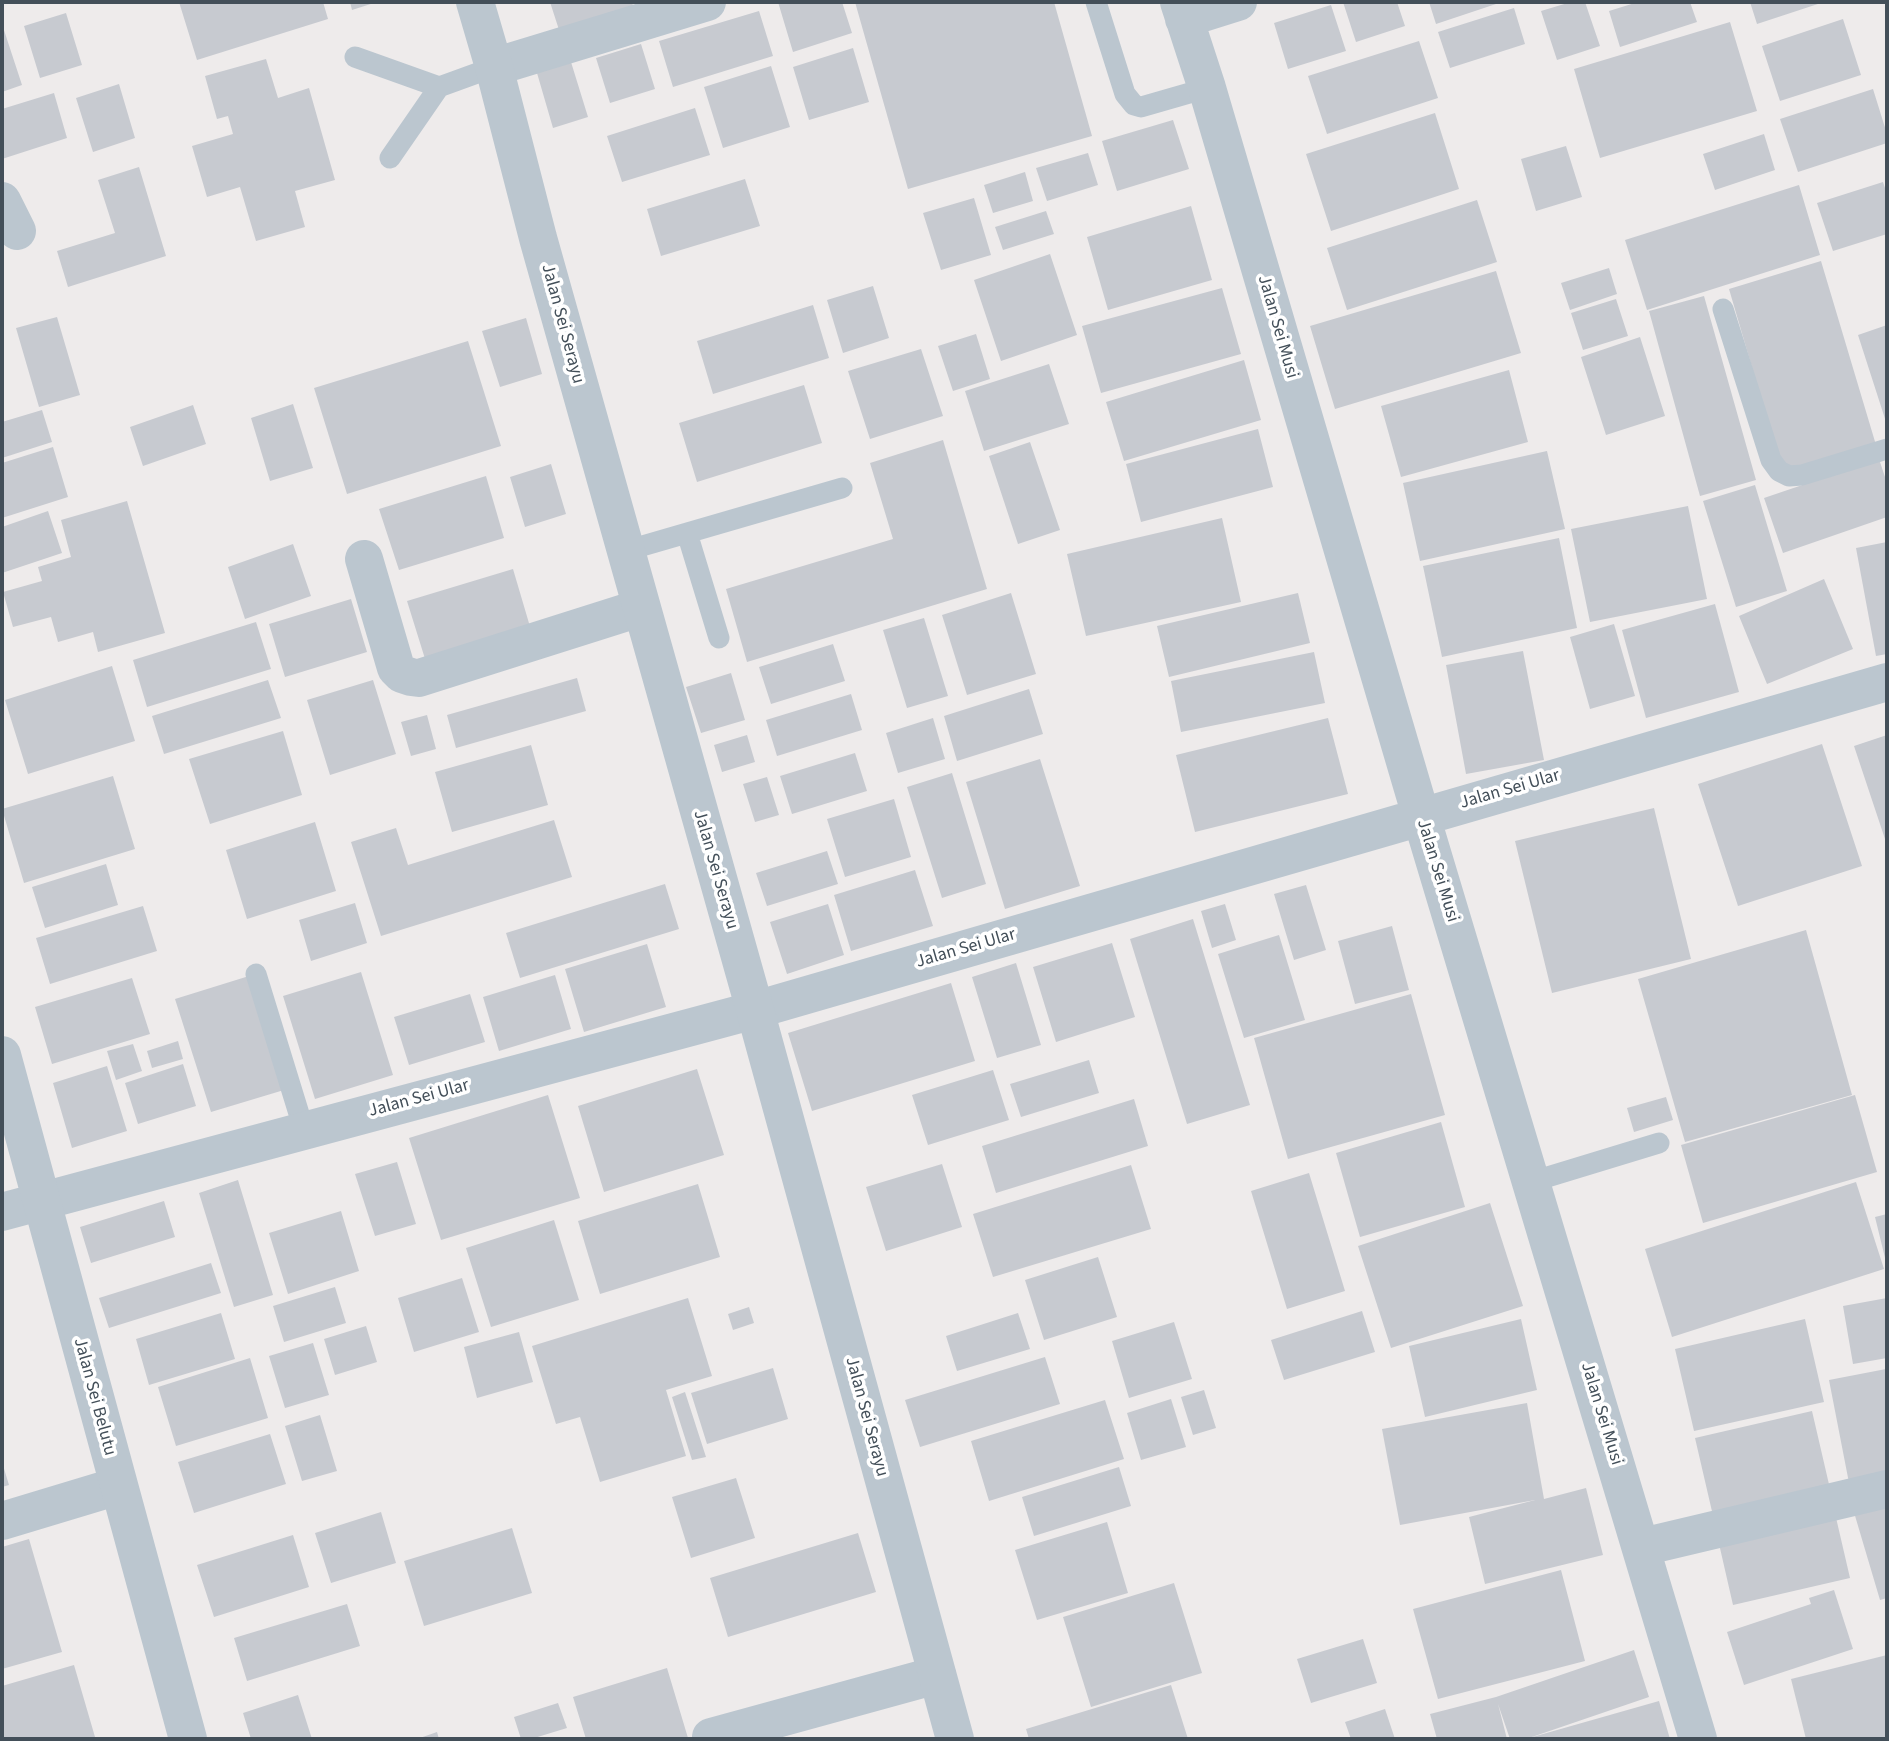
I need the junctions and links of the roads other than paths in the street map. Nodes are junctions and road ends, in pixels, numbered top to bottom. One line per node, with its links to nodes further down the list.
1 (475, 2): 7 (street, Jalan Sei Serayu)
2 (707, 2): 7 (street)
3 (1096, 2): 9 (lane)
4 (1238, 2): 5 (street)
5 (1181, 10): 9 (street, Jalan Sei Musi)
6 (355, 57): 8 (lane)
7 (494, 67): 8 (lane); 15 (street, Jalan Sei Serayu)
8 (439, 87): 10 (lane)
9 (1207, 88): 20 (street, Jalan Sei Musi)
10 (390, 158)
11 (1723, 309): 12 (lane)
12 (1887, 449)
13 (842, 488): 14 (lane)
14 (687, 533): 15 (lane); 18 (lane)
15 (625, 551): 17 (street, Jalan Sei Serayu)
16 (364, 559): 17 (street)
17 (640, 608): 22 (street, Jalan Sei Serayu)
18 (719, 638)
19 (1887, 682): 20 (street, Jalan Sei Ular)
20 (1420, 816): 22 (street, Jalan Sei Ular); 26 (street, Jalan Sei Musi)
21 (256, 974): 24 (lane)
22 (755, 1010): 24 (street, Jalan Sei Ular); 33 (street, Jalan Sei Serayu)
23 (2, 1055): 27 (street, Jalan Sei Belutu)
24 (304, 1130): 27 (street, Jalan Sei Ular)
25 (1659, 1143): 26 (lane)
26 (1531, 1182): 32 (street, Jalan Sei Musi)
27 (40, 1200): 28 (street, Jalan Sei Ular); 29 (street, Jalan Sei Belutu)
28 (2, 1212)
29 (118, 1486): 31 (street); 35 (street, Jalan Sei Belutu)
30 (1887, 1489): 32 (street)
31 (2, 1521)
32 (1642, 1547): 37 (street, Jalan Sei Musi)
33 (937, 1675): 34 (street); 36 (street, Jalan Sei Serayu)
34 (711, 1737)
35 (188, 1739)
36 (955, 1739)
37 (1698, 1739)

